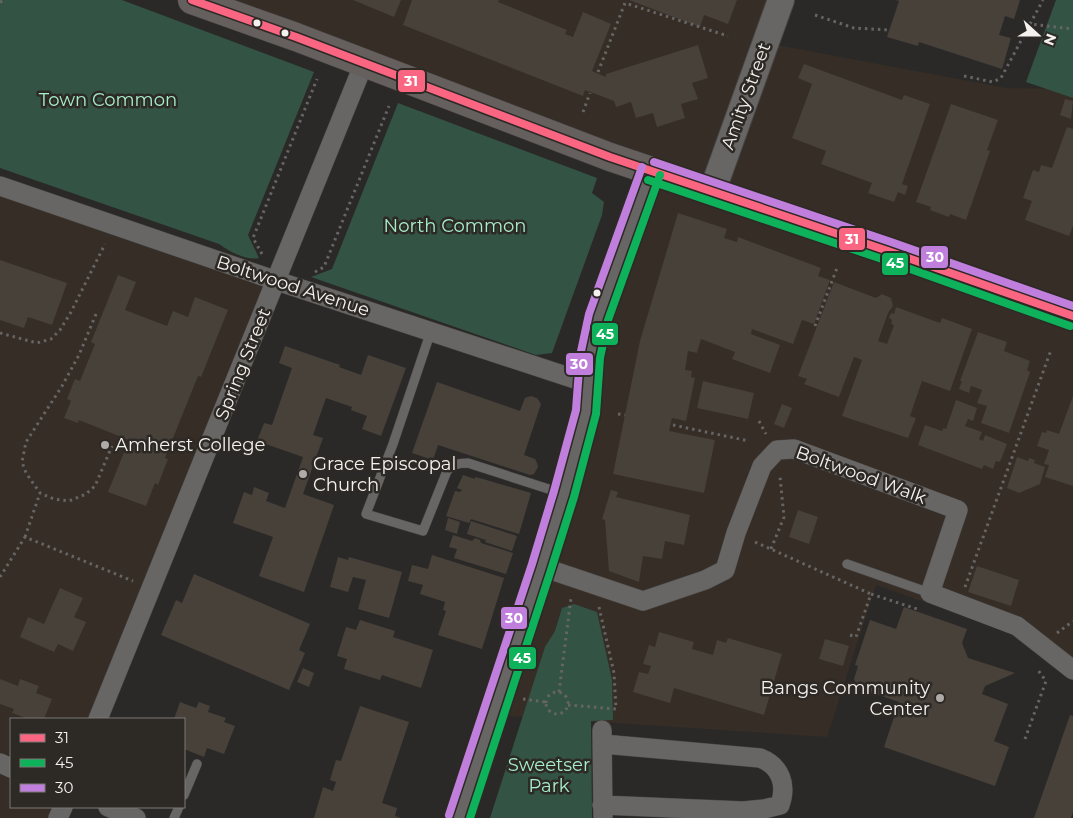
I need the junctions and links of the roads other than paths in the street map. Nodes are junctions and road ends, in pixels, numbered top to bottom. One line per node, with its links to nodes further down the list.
1 (192, 0): 3 (main road)
2 (782, 0): 6 (main road, Amity Street)
3 (364, 64): 4 (main road); 7 (street, Spring Street)
4 (651, 171): 6 (main road); 10 (main road)
5 (0, 186): 7 (street, Boltwood Avenue)
6 (712, 192): 8 (main road)
7 (277, 281): 9 (street, Boltwood Avenue); 16 (street, Spring Street)
8 (1073, 316)
9 (431, 331): 10 (street, Boltwood Avenue); 11 (lane)
10 (587, 383): 11 (main road)
11 (564, 494): 13 (main road)
12 (847, 564): 14 (lane)
13 (542, 567): 14 (street, Boltwood Walk); 22 (main road)
14 (928, 603): 15 (street)
15 (1073, 670)
16 (98, 718)
17 (197, 764): 18 (lane)
18 (185, 793)
19 (111, 808): 21 (street)
20 (602, 812): 20 (street)
21 (136, 818)
22 (459, 818)

